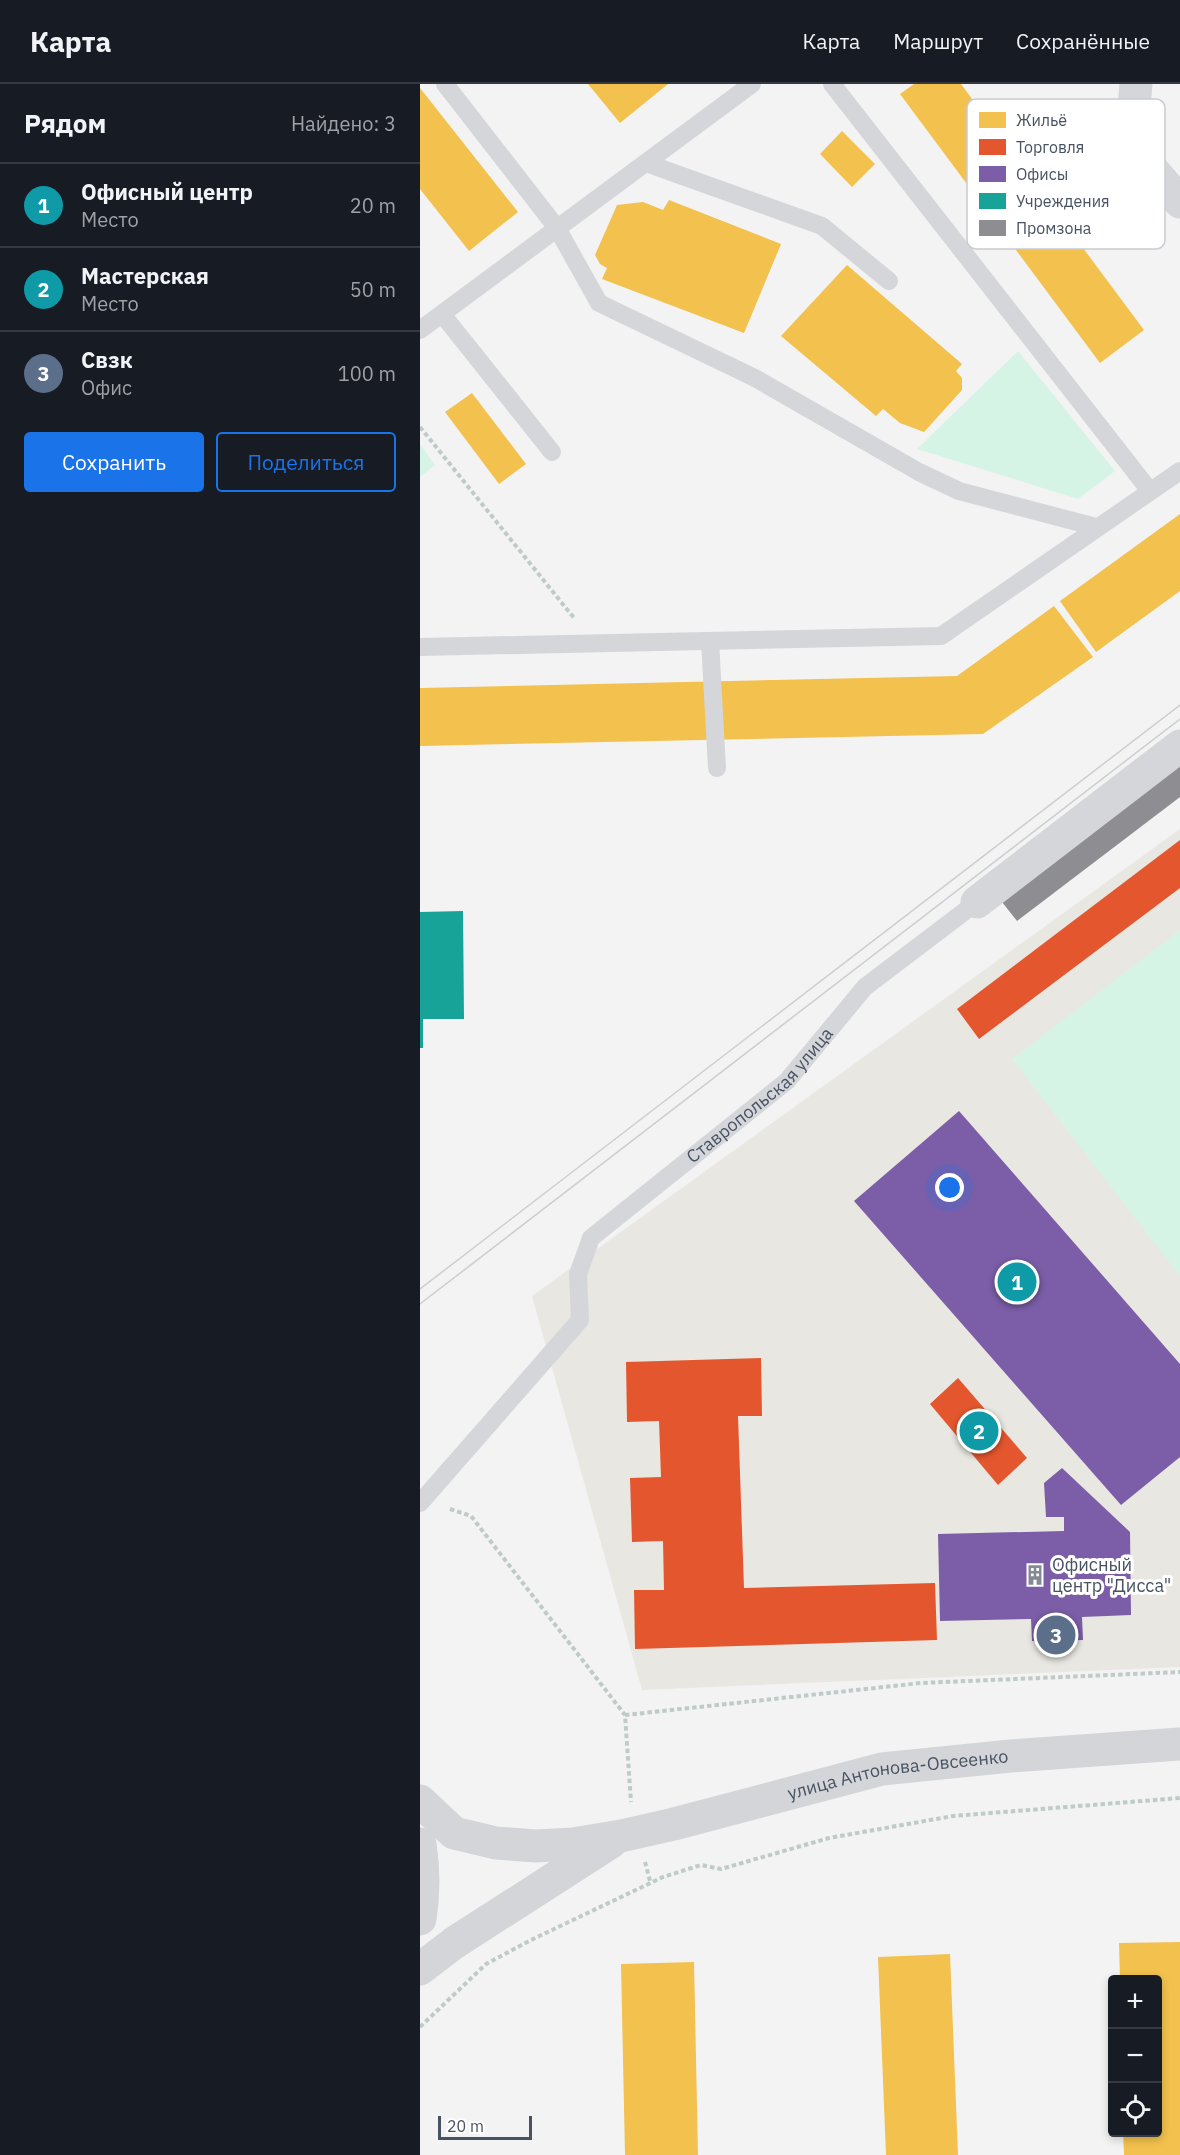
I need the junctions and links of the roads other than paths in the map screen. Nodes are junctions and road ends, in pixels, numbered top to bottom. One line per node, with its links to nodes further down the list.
1 (446, 84): 9 (lane)
2 (752, 84): 6 (lane)
3 (832, 84): 15 (lane)
4 (1136, 84): 5 (street)
5 (1135, 99)
6 (646, 163): 9 (lane); 10 (lane)
7 (1165, 183): 8 (street)
8 (1180, 200)
9 (557, 228): 11 (lane); 16 (lane)
10 (889, 281)
11 (442, 314): 12 (lane); 13 (lane)
12 (422, 323)
13 (552, 452)
14 (1180, 471): 15 (lane)
15 (1150, 491): 16 (lane)
16 (1096, 527): 17 (lane)
17 (710, 641): 18 (lane); 20 (lane)
18 (420, 647)
19 (1180, 746): 21 (street, Ставропольская улица)
20 (717, 768)
21 (977, 902): 22 (lane, Ставропольская улица)
22 (422, 1501)
23 (1180, 1744): 25 (main road, улица Антонова-Овсеенко)
24 (420, 1801): 25 (main road, улица Антонова-Овсеенко)
25 (629, 1834): 28 (main road, улица Антонова-Овсеенко)
26 (420, 1844): 27 (main road)
27 (420, 1919)
28 (420, 1968)

